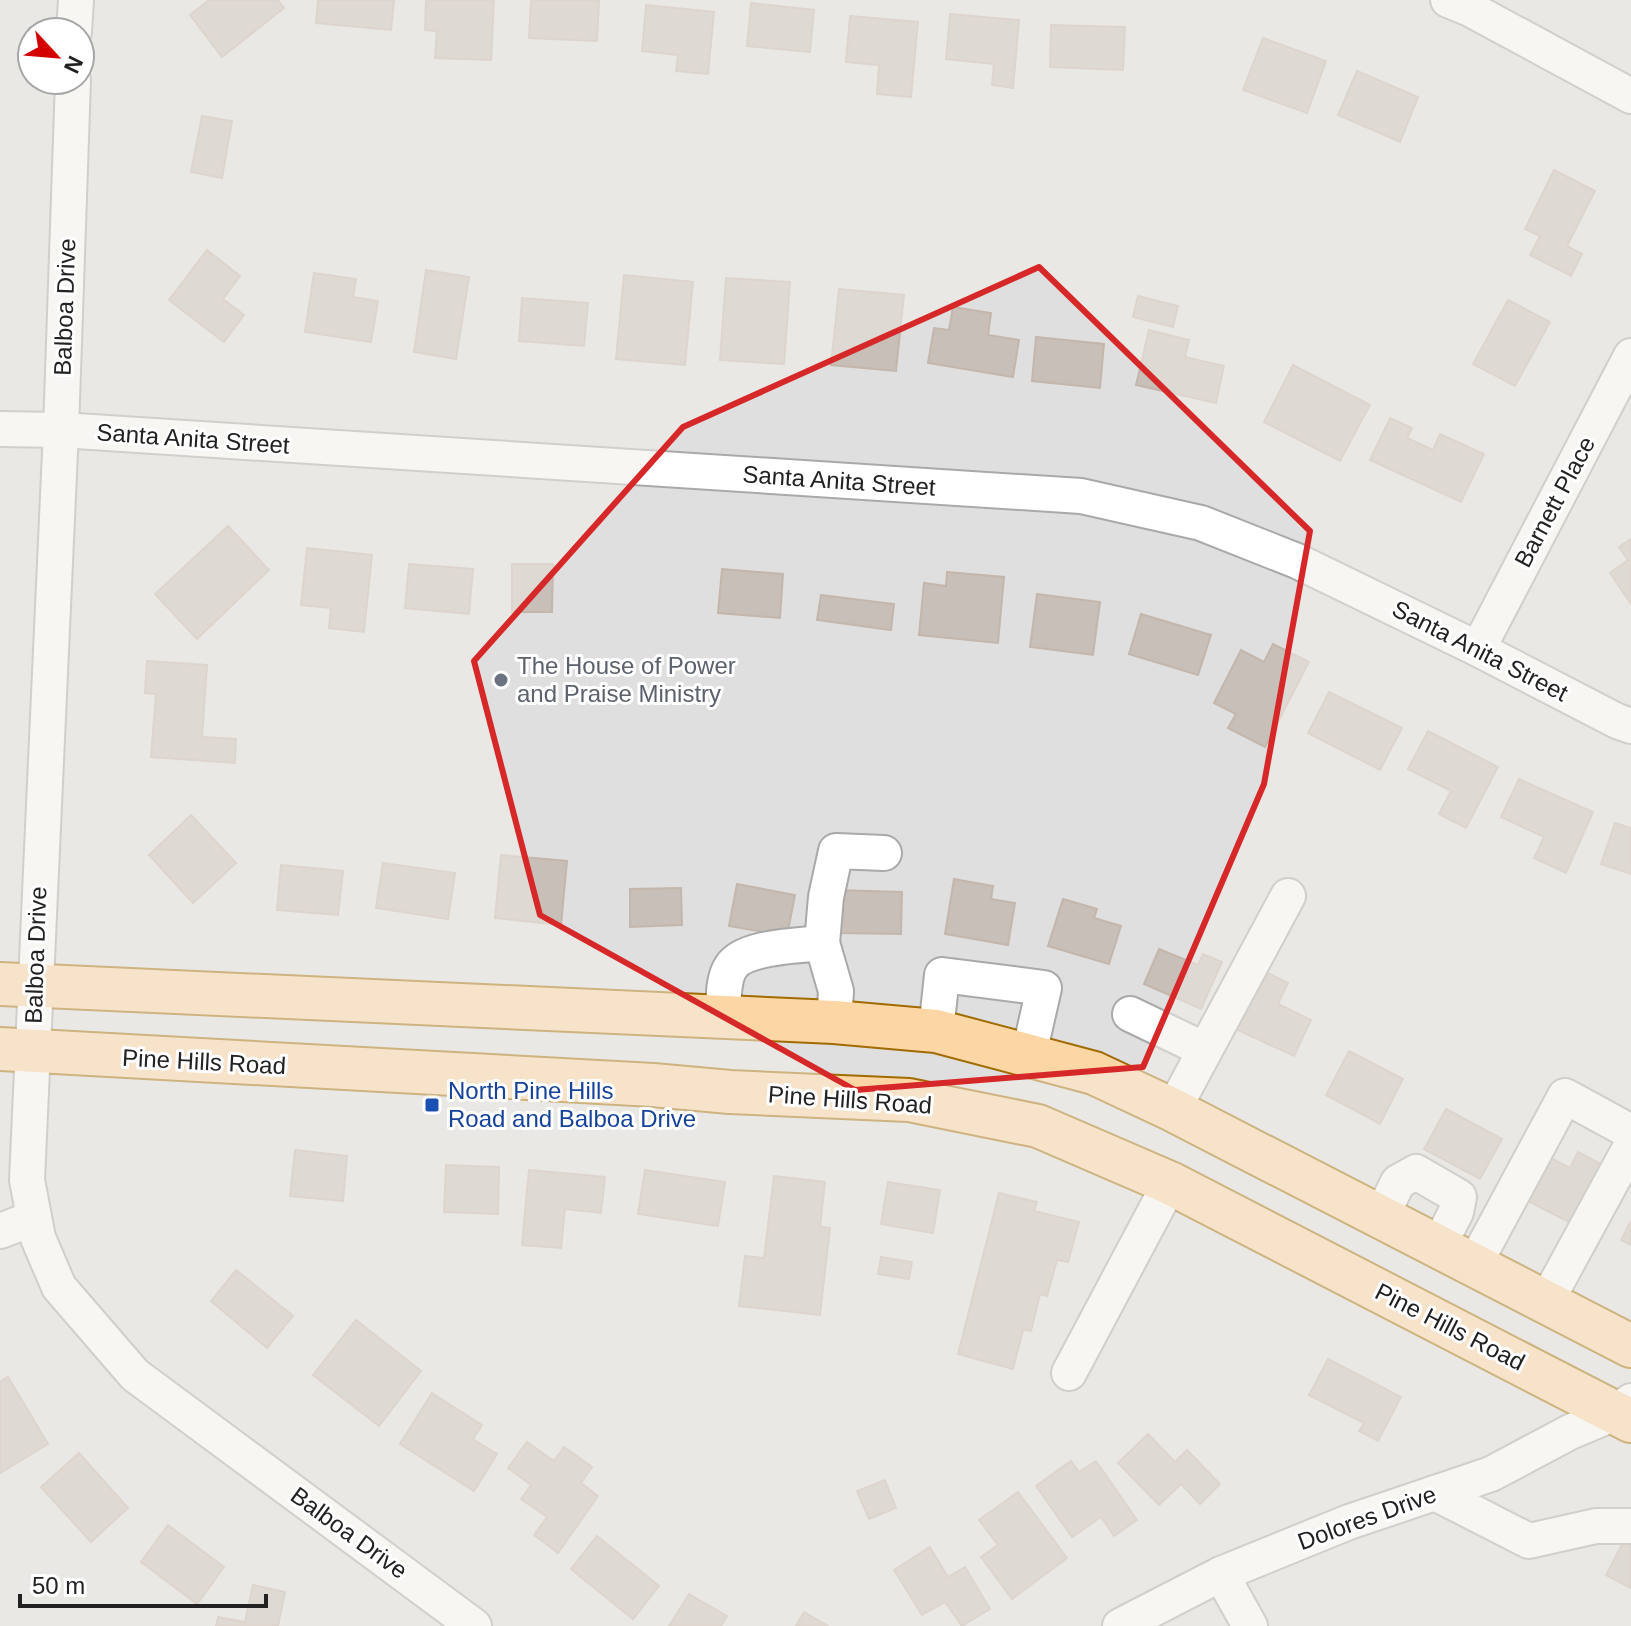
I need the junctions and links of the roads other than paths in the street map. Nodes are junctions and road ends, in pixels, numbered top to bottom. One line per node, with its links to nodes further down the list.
1 (1448, 0): 3 (street)
2 (72, 96): 6 (street, Balboa Drive)
3 (1631, 96)
4 (1631, 356): 7 (street, Barnett Place)
5 (0, 429): 6 (street, Santa Anita Street)
6 (61, 430): 7 (street, Santa Anita Street); 12 (street, Balboa Drive)
7 (1478, 649): 8 (street, Santa Anita Street)
8 (1631, 726)
9 (884, 853): 11 (street)
10 (1288, 896): 17 (street)
11 (822, 943): 14 (street); 15 (street)
12 (17, 985): 14 (main road); 18 (street, Balboa Drive)
13 (1130, 1014): 17 (street)
14 (723, 1018): 15 (main road)
15 (834, 1022): 16 (main road)
16 (936, 1031): 19 (main road); 19 (street)
17 (1205, 1050): 20 (street)
18 (16, 1051): 23 (main road, Pine Hills Road); 25 (street, Balboa Drive)
19 (1029, 1054): 20 (main road)
20 (1173, 1110): 24 (main road)
21 (1631, 1132): 27 (street)
22 (1631, 1146): 28 (street)
23 (1170, 1183): 30 (street); 31 (main road, Pine Hills Road)
24 (1381, 1217): 27 (main road); 27 (street)
25 (34, 1218): 26 (street); 35 (street, Balboa Drive)
26 (0, 1231)
27 (1456, 1256): 28 (main road)
28 (1546, 1302): 29 (main road)
29 (1631, 1346)
30 (1069, 1373)
31 (1626, 1412): 32 (street, Dolores Drive)
32 (1435, 1493): 33 (street); 34 (street, Dolores Drive)
33 (1631, 1526)
34 (1221, 1574): 36 (street, Dolores Drive); 37 (street)
35 (453, 1620)
36 (1120, 1626)
37 (1250, 1626)

